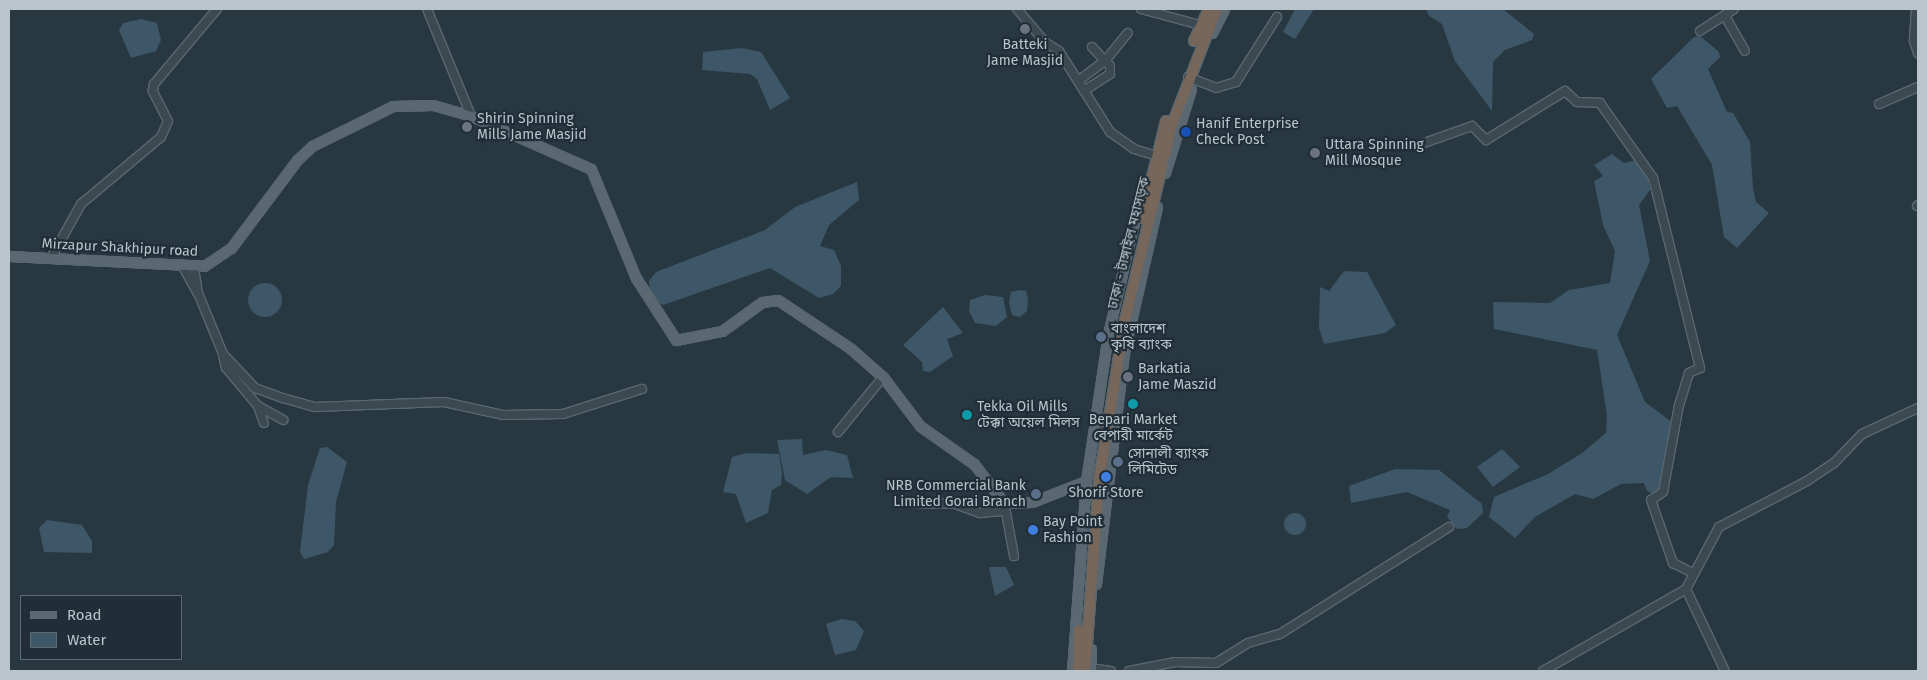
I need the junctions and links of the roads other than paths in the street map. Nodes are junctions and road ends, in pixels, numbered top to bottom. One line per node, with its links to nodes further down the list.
1 (217, 9): 29 (street)
2 (427, 9): 24 (street)
3 (1017, 9): 20 (street)
4 (1141, 9): 12 (street)
5 (1209, 9): 12 (highway, ঢাকা - টাঙ্গাইল মহাসড়ক)
6 (1216, 9): 19 (highway, ঢাকা - টাঙ্গাইল মহাসড়ক)
7 (1224, 9): 19 (main road)
8 (1734, 9): 10 (street)
9 (1916, 9): 17 (street)
10 (1726, 16): 13 (street); 16 (street)
11 (1277, 17): 19 (street)
12 (1200, 25): 26 (highway, ঢাকা - টাঙ্গাইল মহাসড়ক)
13 (1700, 31)
14 (1128, 33): 18 (street)
15 (1092, 47): 18 (street)
16 (1745, 51)
17 (1918, 53)
18 (1105, 61): 20 (street); 22 (street)
19 (1191, 78): 27 (highway, ঢাকা - টাঙ্গাইল মহাসড়ক)
20 (1078, 81): 22 (street)
21 (1918, 87): 23 (street)
22 (1084, 91): 26 (street)
23 (1879, 104)
24 (471, 116): 31 (main road, Mirzapur Shakhipur road); 34 (main road, Mirzapur Shakhipur road)
25 (1424, 143): 46 (street)
26 (1157, 156): 27 (highway, ঢাকা - টাঙ্গাইল মহাসড়ক)
27 (1157, 183): 41 (main road); 48 (highway, ঢাকা - টাঙ্গাইল মহাসড়ক); 50 (highway, ঢাকা - টাঙ্গাইল মহাসড়ক)
28 (9, 256): 29 (main road, Mirzapur Shakhipur road)
29 (51, 258): 30 (main road, Mirzapur Shakhipur road)
30 (183, 267): 31 (main road, Mirzapur Shakhipur road); 32 (street)
31 (194, 268): 32 (street)
32 (198, 294): 33 (street)
33 (223, 354): 35 (street); 36 (street)
34 (883, 377): 40 (street); 43 (main road, Mirzapur Shakhipur road)
35 (642, 388)
36 (258, 406): 38 (street); 39 (street)
37 (1918, 408): 46 (street)
38 (283, 420)
39 (264, 424)
40 (838, 432)
41 (1086, 481): 43 (main road); 49 (main road)
42 (912, 503): 43 (street)
43 (1005, 507): 45 (street)
44 (1449, 527): 52 (street)
45 (1014, 556)
46 (1693, 574): 47 (street)
47 (1686, 588): 53 (street); 54 (street)
48 (1089, 670): 51 (street)
49 (1072, 671)
50 (1078, 671)
51 (1112, 671)
52 (1129, 671)
53 (1543, 671)
54 (1724, 671)

